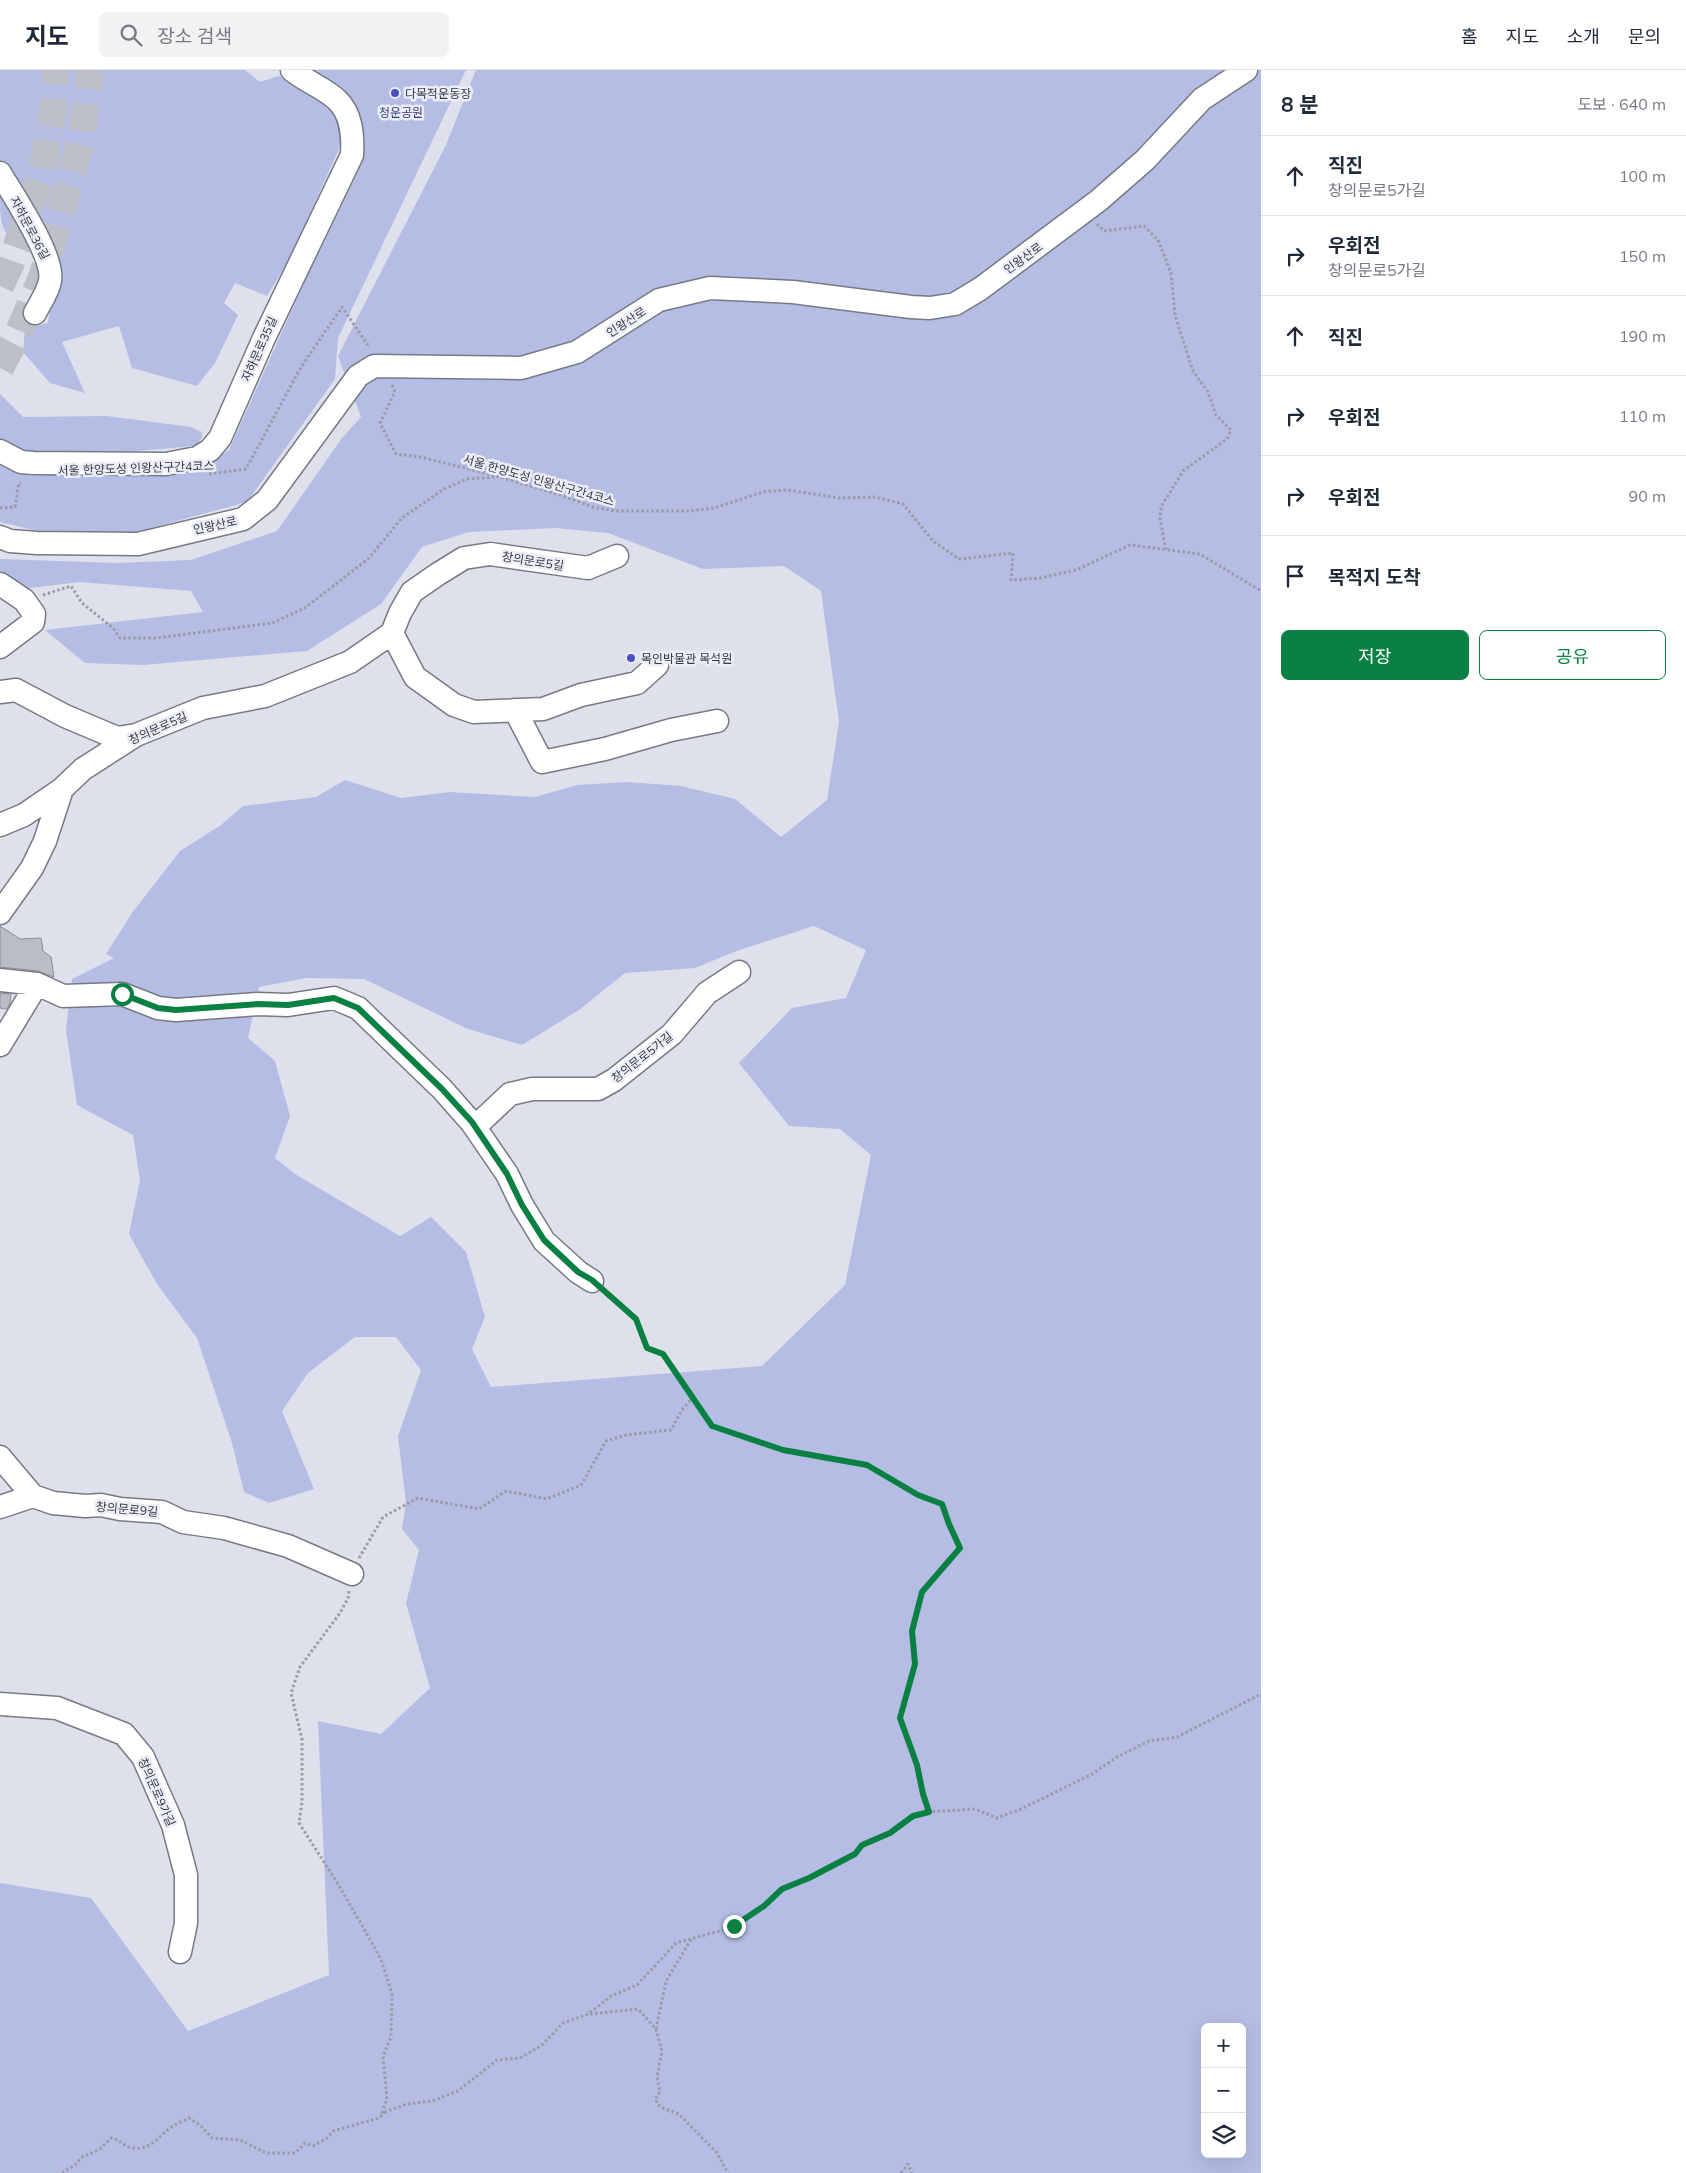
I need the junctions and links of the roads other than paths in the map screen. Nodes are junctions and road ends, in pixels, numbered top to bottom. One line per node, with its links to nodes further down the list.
1 (292, 70): 5 (street, 자하문로35길)
2 (1246, 70): 6 (street, 인왕산로)
3 (0, 173): 4 (street, 자하문로36길)
4 (35, 313)
5 (0, 451)
6 (0, 537)
7 (617, 556): 9 (street, 창의문로5길)
8 (0, 584): 10 (street)
9 (392, 633): 13 (street); 15 (street, 창의문로5길)
10 (0, 647)
11 (657, 665): 13 (street)
12 (0, 692): 15 (street)
13 (515, 710): 14 (street)
14 (717, 721)
15 (136, 736): 16 (street, 창의문로5길)
16 (62, 789): 17 (street); 18 (street, 창의문로5길)
17 (0, 825)
18 (0, 913)
19 (739, 972): 23 (street, 창의문로5가길)
20 (0, 980): 21 (street)
21 (38, 984): 22 (street); 23 (street)
22 (0, 1045)
23 (475, 1127): 24 (street)
24 (592, 1280)
25 (0, 1457): 26 (street)
26 (33, 1496): 27 (street); 28 (street, 창의문로9길)
27 (0, 1507)
28 (351, 1574)
29 (0, 1704): 30 (street, 창의문로9가길)
30 (180, 1952)

